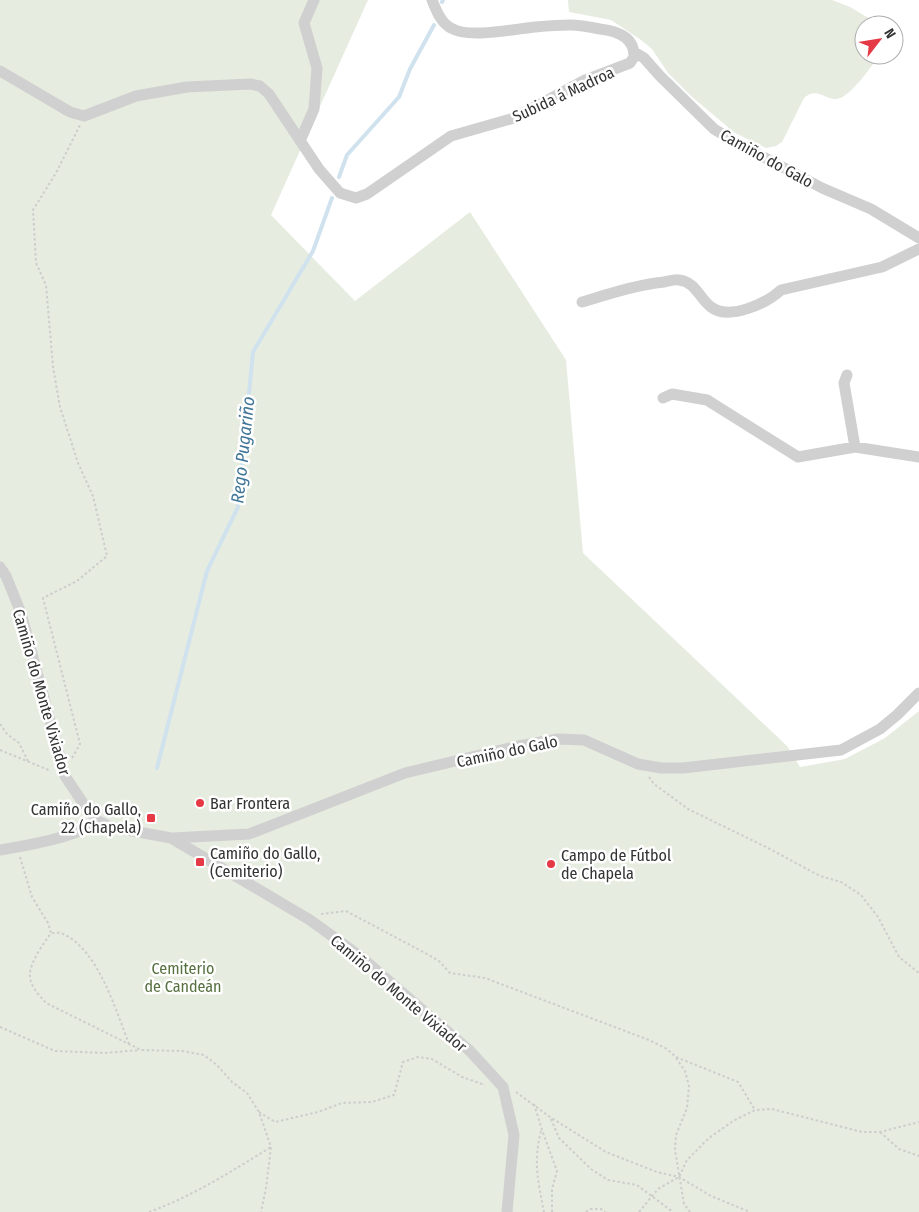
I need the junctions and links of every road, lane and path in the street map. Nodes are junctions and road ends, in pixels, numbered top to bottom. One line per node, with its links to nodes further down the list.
1 (314, 0): 6 (street)
2 (432, 0): 3 (street)
3 (634, 52): 6 (street, Subida á Madroa); 7 (street, Camiño do Galo)
4 (0, 72): 5 (street)
5 (84, 116): 6 (street, Subida á Madroa); 20 (path)
6 (300, 141)
7 (919, 238)
8 (919, 249): 9 (street)
9 (582, 302)
10 (847, 374): 12 (street)
11 (663, 398): 12 (street)
12 (855, 447): 13 (street)
13 (919, 457)
14 (0, 567): 20 (street, Camiño do Monte Vixiador)
15 (919, 693): 19 (street, Camiño do Galo)
16 (0, 724): 18 (path)
17 (0, 750): 18 (path)
18 (29, 762): 20 (path)
19 (638, 764): 22 (street, Camiño do Galo); 27 (path)
20 (64, 772): 21 (street, Camiño do Monte Vixiador)
21 (98, 821): 22 (street, Camiño do Monte Vixiador); 23 (street)
22 (171, 838): 25 (street, Camiño do Monte Vixiador)
23 (19, 847): 24 (street); 26 (path)
24 (0, 850)
25 (310, 920): 31 (path); 32 (street, Camiño do Monte Vixiador)
26 (51, 933): 29 (path); 29 (path)
27 (919, 972)
28 (0, 1027): 30 (path)
29 (129, 1044): 30 (path)
30 (141, 1050): 35 (path)
31 (676, 1057): 34 (path); 42 (path)
32 (503, 1087): 33 (path); 35 (path); 46 (street, Camiño do Monte Vixiador)
33 (534, 1104): 36 (path); 38 (path)
34 (755, 1110): 39 (path); 42 (path)
35 (259, 1112): 40 (path)
36 (550, 1117): 42 (path); 43 (path)
37 (919, 1122): 39 (path)
38 (542, 1130): 47 (path); 48 (path)
39 (880, 1132): 41 (path)
40 (271, 1147): 44 (path); 45 (path)
41 (919, 1156)
42 (679, 1177): 43 (path); 53 (path); 54 (path)
43 (651, 1197): 51 (path); 52 (path)
44 (149, 1212)
45 (261, 1212)
46 (507, 1212)
47 (544, 1212)
48 (552, 1212)
49 (586, 1212): 50 (path)
50 (605, 1212)
51 (639, 1212)
52 (672, 1212)
53 (690, 1212)
54 (750, 1212)

